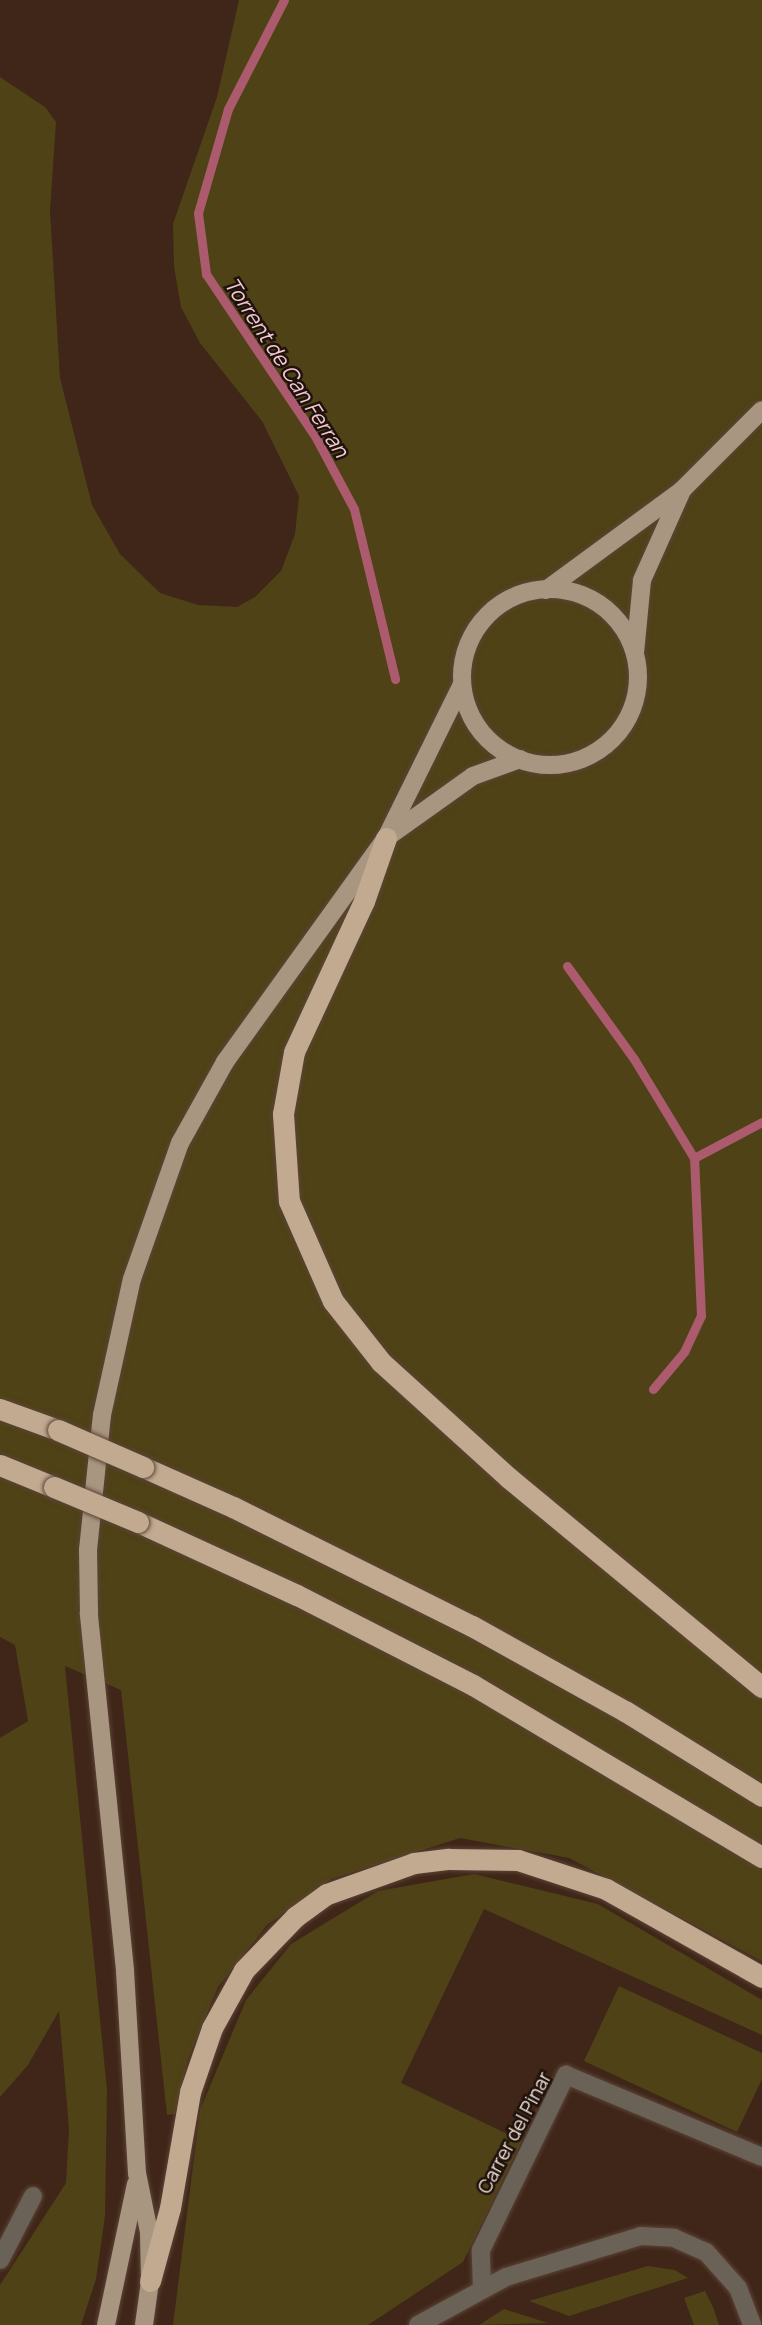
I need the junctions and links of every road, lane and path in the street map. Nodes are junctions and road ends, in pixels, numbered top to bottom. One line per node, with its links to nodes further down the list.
1 (762, 410): 2 (main road)
2 (682, 491): 3 (main road); 4 (main road)
3 (546, 590): 4 (main road); 5 (main road)
4 (635, 653): 6 (main road)
5 (462, 684): 6 (main road); 7 (main road)
6 (520, 760): 7 (main road)
7 (386, 838): 10 (highway); 15 (main road)
8 (0, 1409): 11 (highway, bridge)
9 (0, 1465): 12 (highway, bridge)
10 (762, 1687)
11 (762, 1796)
12 (762, 1857)
13 (762, 1977): 18 (highway)
14 (762, 2157): 19 (street, Carrer del Pinar)
15 (138, 2173): 18 (main road); 20 (main road)
16 (33, 2196): 17 (street)
17 (0, 2260)
18 (150, 2281): 21 (main road)
19 (482, 2288): 22 (street); 23 (street)
20 (106, 2325)
21 (144, 2325)
22 (418, 2325)
23 (752, 2325)

